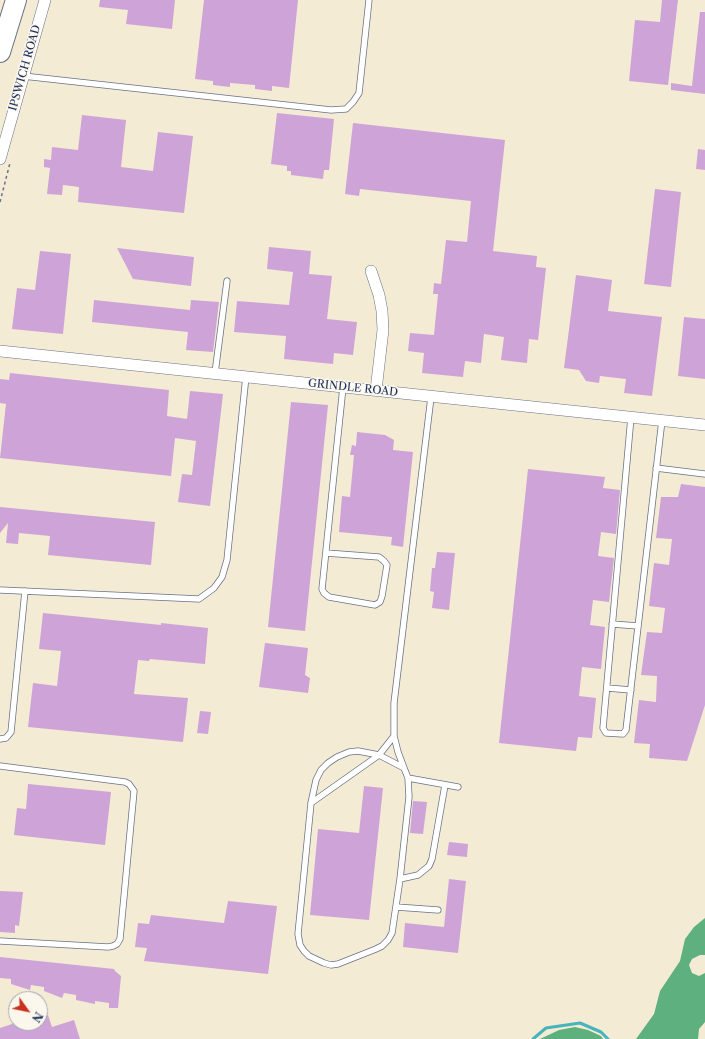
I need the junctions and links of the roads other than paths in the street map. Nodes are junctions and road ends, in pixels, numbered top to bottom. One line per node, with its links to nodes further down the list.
1 (1, 0): 5 (highway)
2 (16, 0): 6 (highway)
3 (45, 0): 7 (street, IPSWICH ROAD)
4 (369, 0): 7 (lane)
5 (0, 4)
6 (0, 52)
7 (23, 76): 8 (street, IPSWICH ROAD)
8 (0, 159)
9 (371, 271): 15 (street)
10 (227, 281): 12 (lane)
11 (0, 351): 12 (street, GRINDLE ROAD)
12 (215, 373): 13 (street, GRINDLE ROAD)
13 (246, 376): 14 (street, GRINDLE ROAD); 24 (lane)
14 (343, 386): 15 (street, GRINDLE ROAD); 22 (lane)
15 (376, 390): 16 (street, GRINDLE ROAD)
16 (431, 397): 17 (street, GRINDLE ROAD); 29 (lane)
17 (631, 417): 18 (street, GRINDLE ROAD); 25 (lane)
18 (662, 420): 19 (street, GRINDLE ROAD); 20 (lane)
19 (705, 425)
20 (656, 468): 21 (lane); 26 (lane)
21 (705, 474)
22 (326, 553): 22 (lane)
23 (0, 590): 24 (lane)
24 (25, 591): 30 (lane)
25 (612, 624): 26 (lane); 27 (lane)
26 (638, 626): 28 (lane)
27 (606, 688): 28 (lane); 28 (lane)
28 (631, 690)
29 (394, 736): 31 (lane); 33 (lane)
30 (0, 738)
31 (379, 755): 33 (lane); 37 (lane); 37 (lane)
32 (0, 766): 41 (lane)
33 (404, 768): 34 (lane)
34 (408, 778): 35 (lane); 38 (lane)
35 (445, 785): 36 (lane); 38 (lane)
36 (458, 787)
37 (311, 803): 39 (lane)
38 (400, 879): 39 (lane)
39 (396, 907): 40 (lane)
40 (438, 910)
41 (0, 941)

